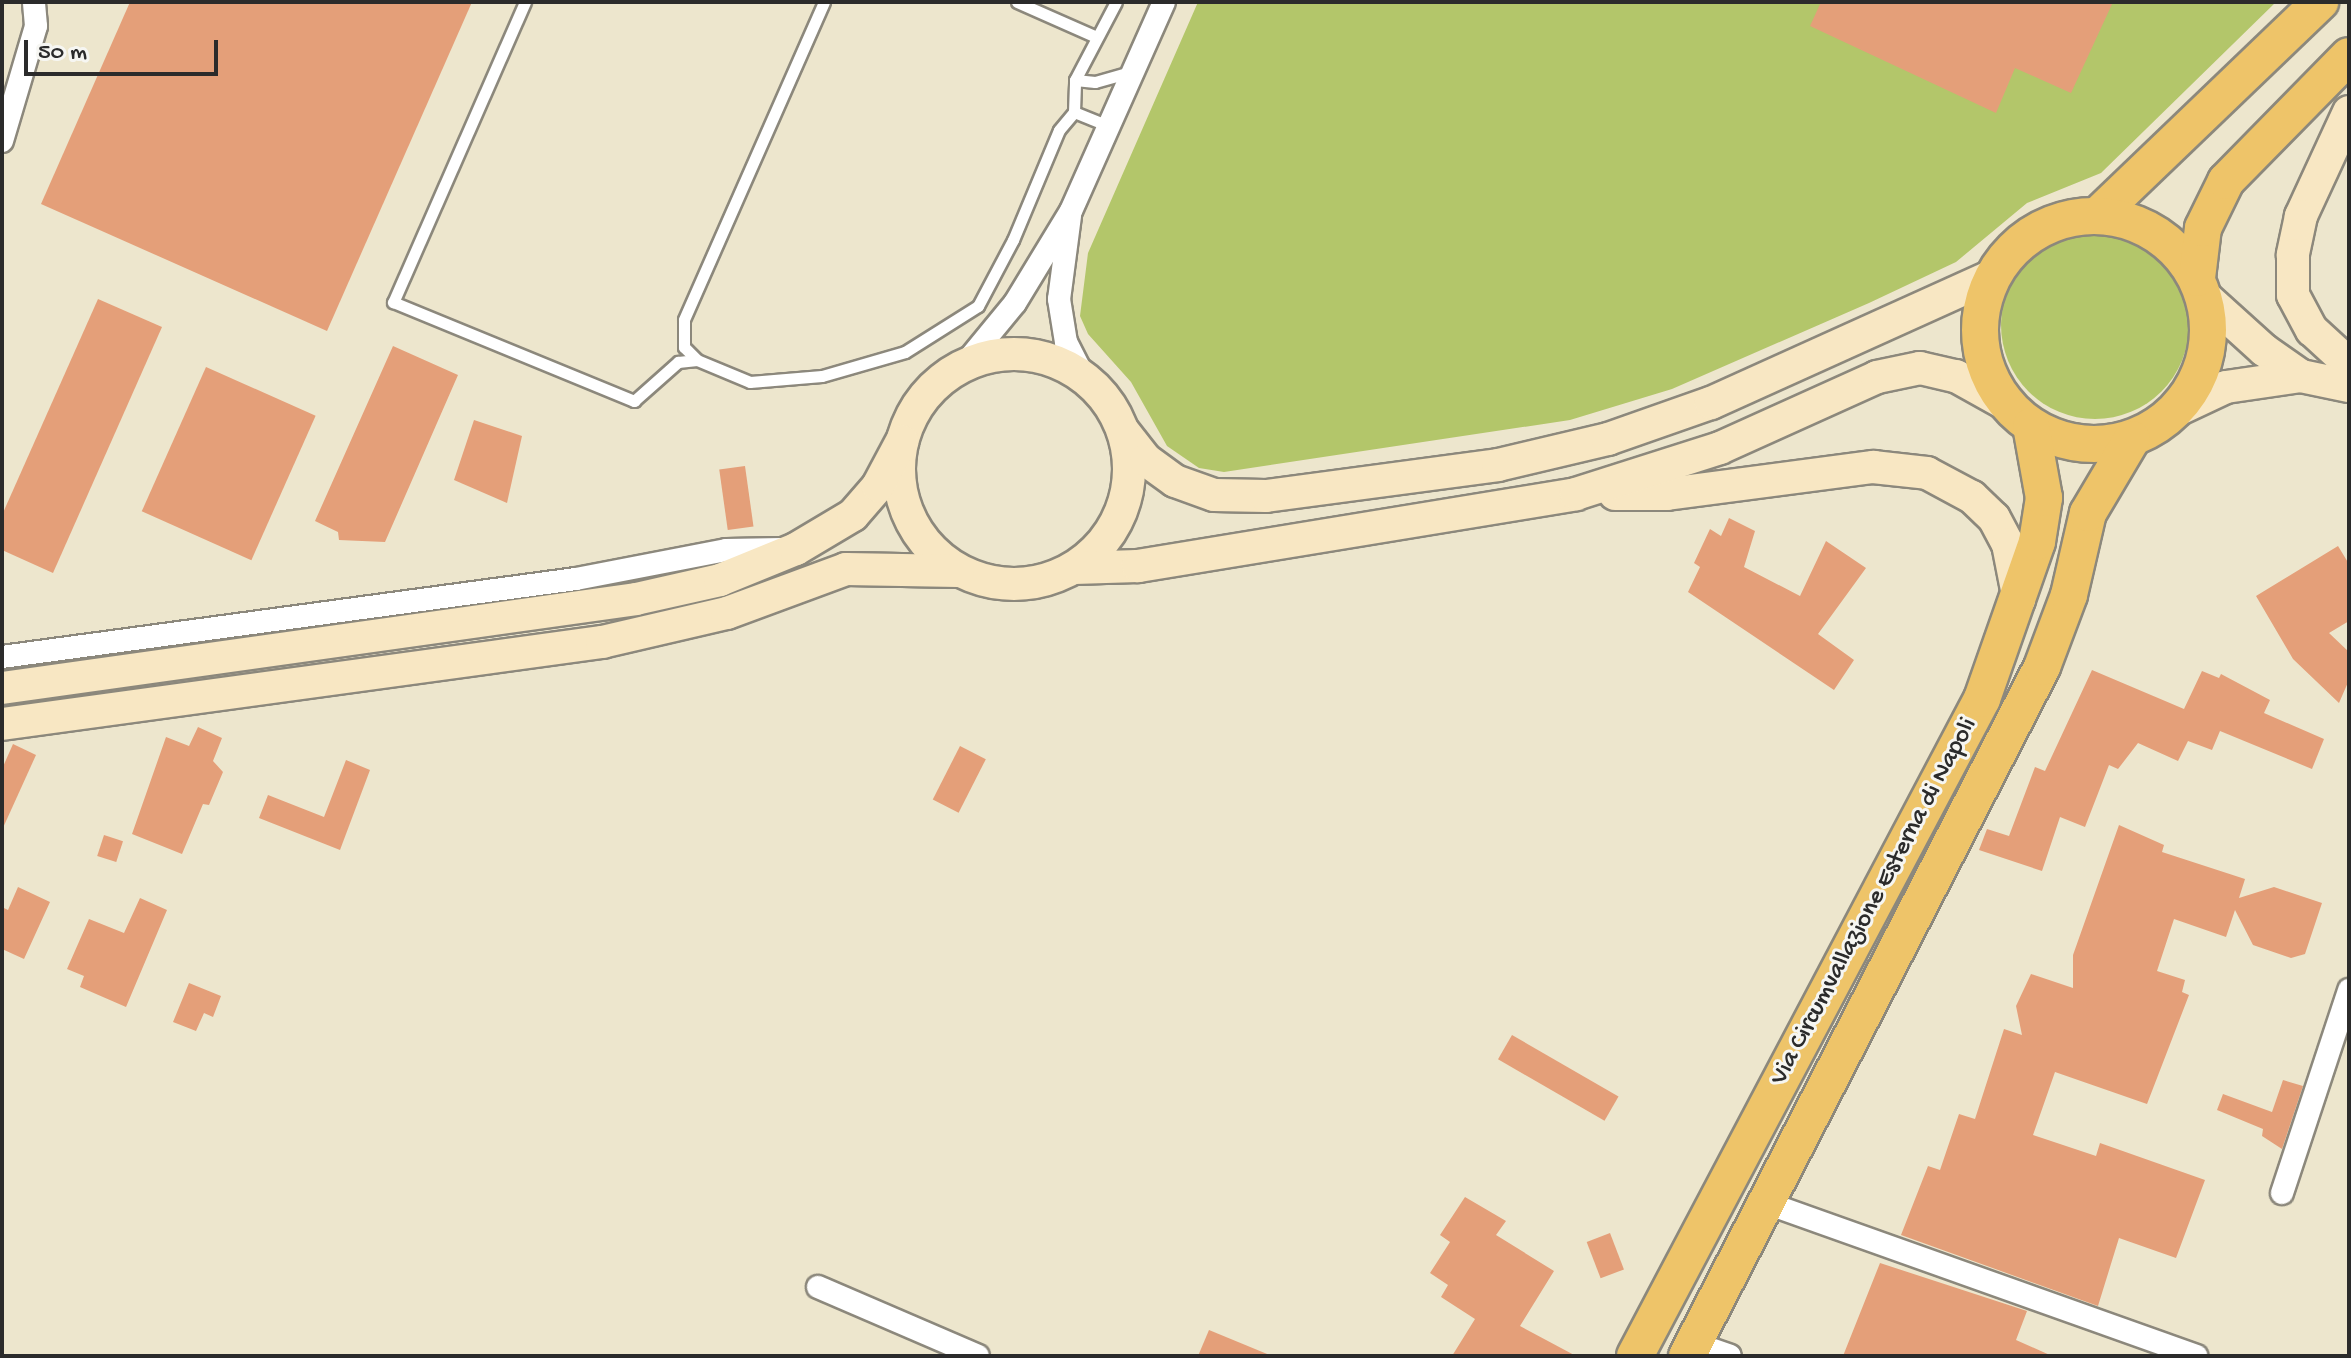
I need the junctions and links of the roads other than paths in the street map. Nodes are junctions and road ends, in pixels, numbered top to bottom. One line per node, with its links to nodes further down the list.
1 (34, 2): 9 (street)
2 (52, 2): 9 (street)
3 (525, 2): 22 (lane)
4 (824, 2): 22 (lane)
5 (1017, 2): 10 (lane)
6 (1116, 2): 10 (lane)
7 (1164, 2): 12 (street)
8 (2320, 2): 19 (main road)
9 (36, 26): 17 (street)
10 (1094, 36): 13 (lane)
11 (2349, 56): 21 (main road)
12 (1134, 70): 13 (lane); 16 (street)
13 (1075, 80): 14 (lane)
14 (1074, 112): 16 (lane); 22 (lane)
15 (2349, 112): 23 (main road)
16 (1109, 126): 18 (street)
17 (2, 141)
18 (1071, 211): 24 (street); 26 (street)
19 (2098, 215): 20 (main road); 21 (main road)
20 (1994, 275): 29 (main road); 30 (main road)
21 (2200, 286): 25 (main road); 28 (main road)
22 (697, 360)
23 (2349, 364)
24 (964, 365): 26 (main road); 32 (main road)
25 (2301, 376): 27 (main road); 28 (main road)
26 (1084, 377): 30 (main road)
27 (2349, 386)
28 (2177, 410): 31 (main road)
29 (2018, 415): 31 (main road); 33 (main road); 37 (main road, Via Circumvallazione Esterna di Napoli)
30 (1124, 432): 35 (main road)
31 (2132, 439): 43 (main road, Via Circumvallazione Esterna di Napoli)
32 (902, 441): 34 (main road); 36 (main road)
33 (1576, 494): 35 (main road); 37 (main road)
34 (796, 549): 38 (street); 39 (main road)
35 (1074, 568): 36 (main road)
36 (958, 571): 40 (main road)
37 (2019, 603): 47 (main road, Via Circumvallazione Esterna di Napoli)
38 (2, 657)
39 (2, 688)
40 (2, 724)
41 (2349, 990): 42 (street)
42 (2282, 1193)
43 (1764, 1202): 45 (main road, Via Circumvallazione Esterna di Napoli); 49 (street)
44 (818, 1287): 46 (street)
45 (1690, 1350): 48 (street)
46 (978, 1356)
47 (1635, 1356)
48 (1730, 1356)
49 (2196, 1356)

